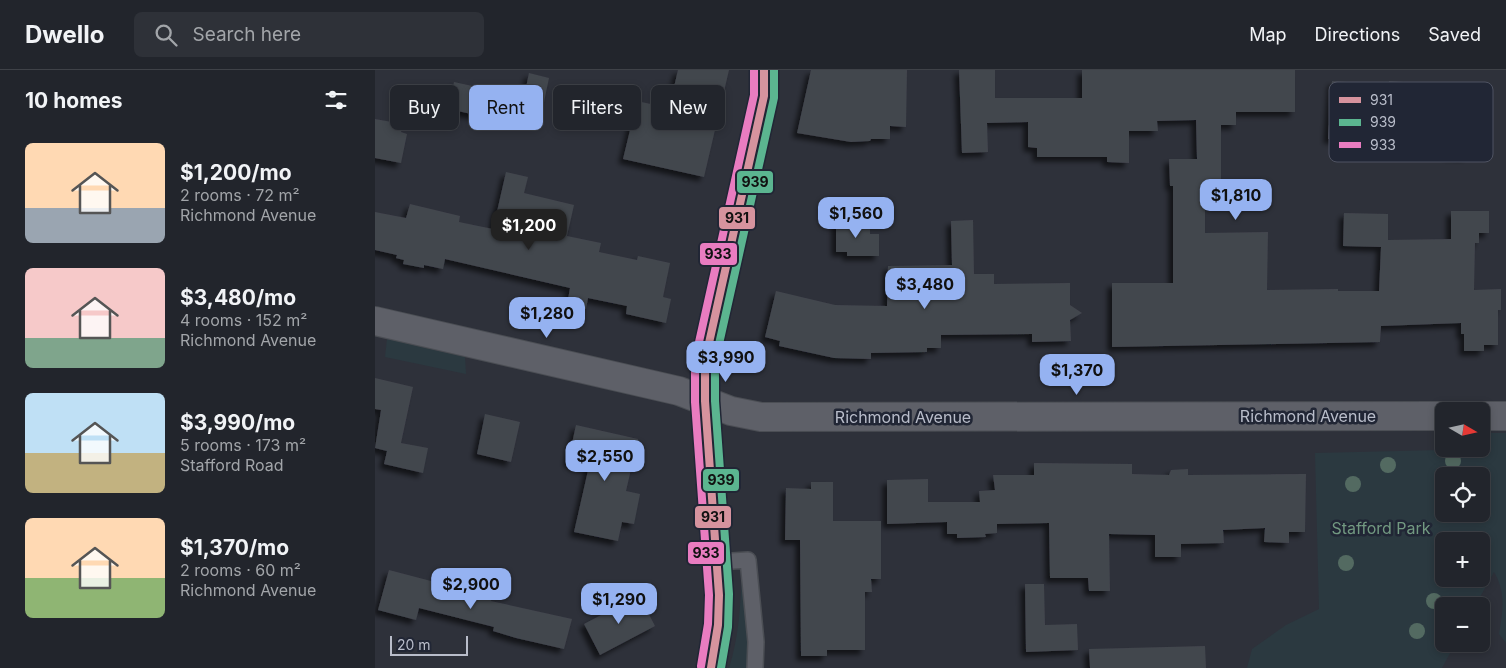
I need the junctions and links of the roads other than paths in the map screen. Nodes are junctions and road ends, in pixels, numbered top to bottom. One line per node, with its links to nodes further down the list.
1 (777, 70): 2 (street)
2 (764, 83): 4 (street)
3 (375, 321): 4 (street, Richmond Avenue)
4 (705, 401): 5 (street, Richmond Avenue); 8 (street)
5 (1435, 416)
6 (1490, 416): 7 (street)
7 (1506, 416)
8 (717, 562): 9 (street); 10 (lane)
9 (711, 668)
10 (755, 668)

